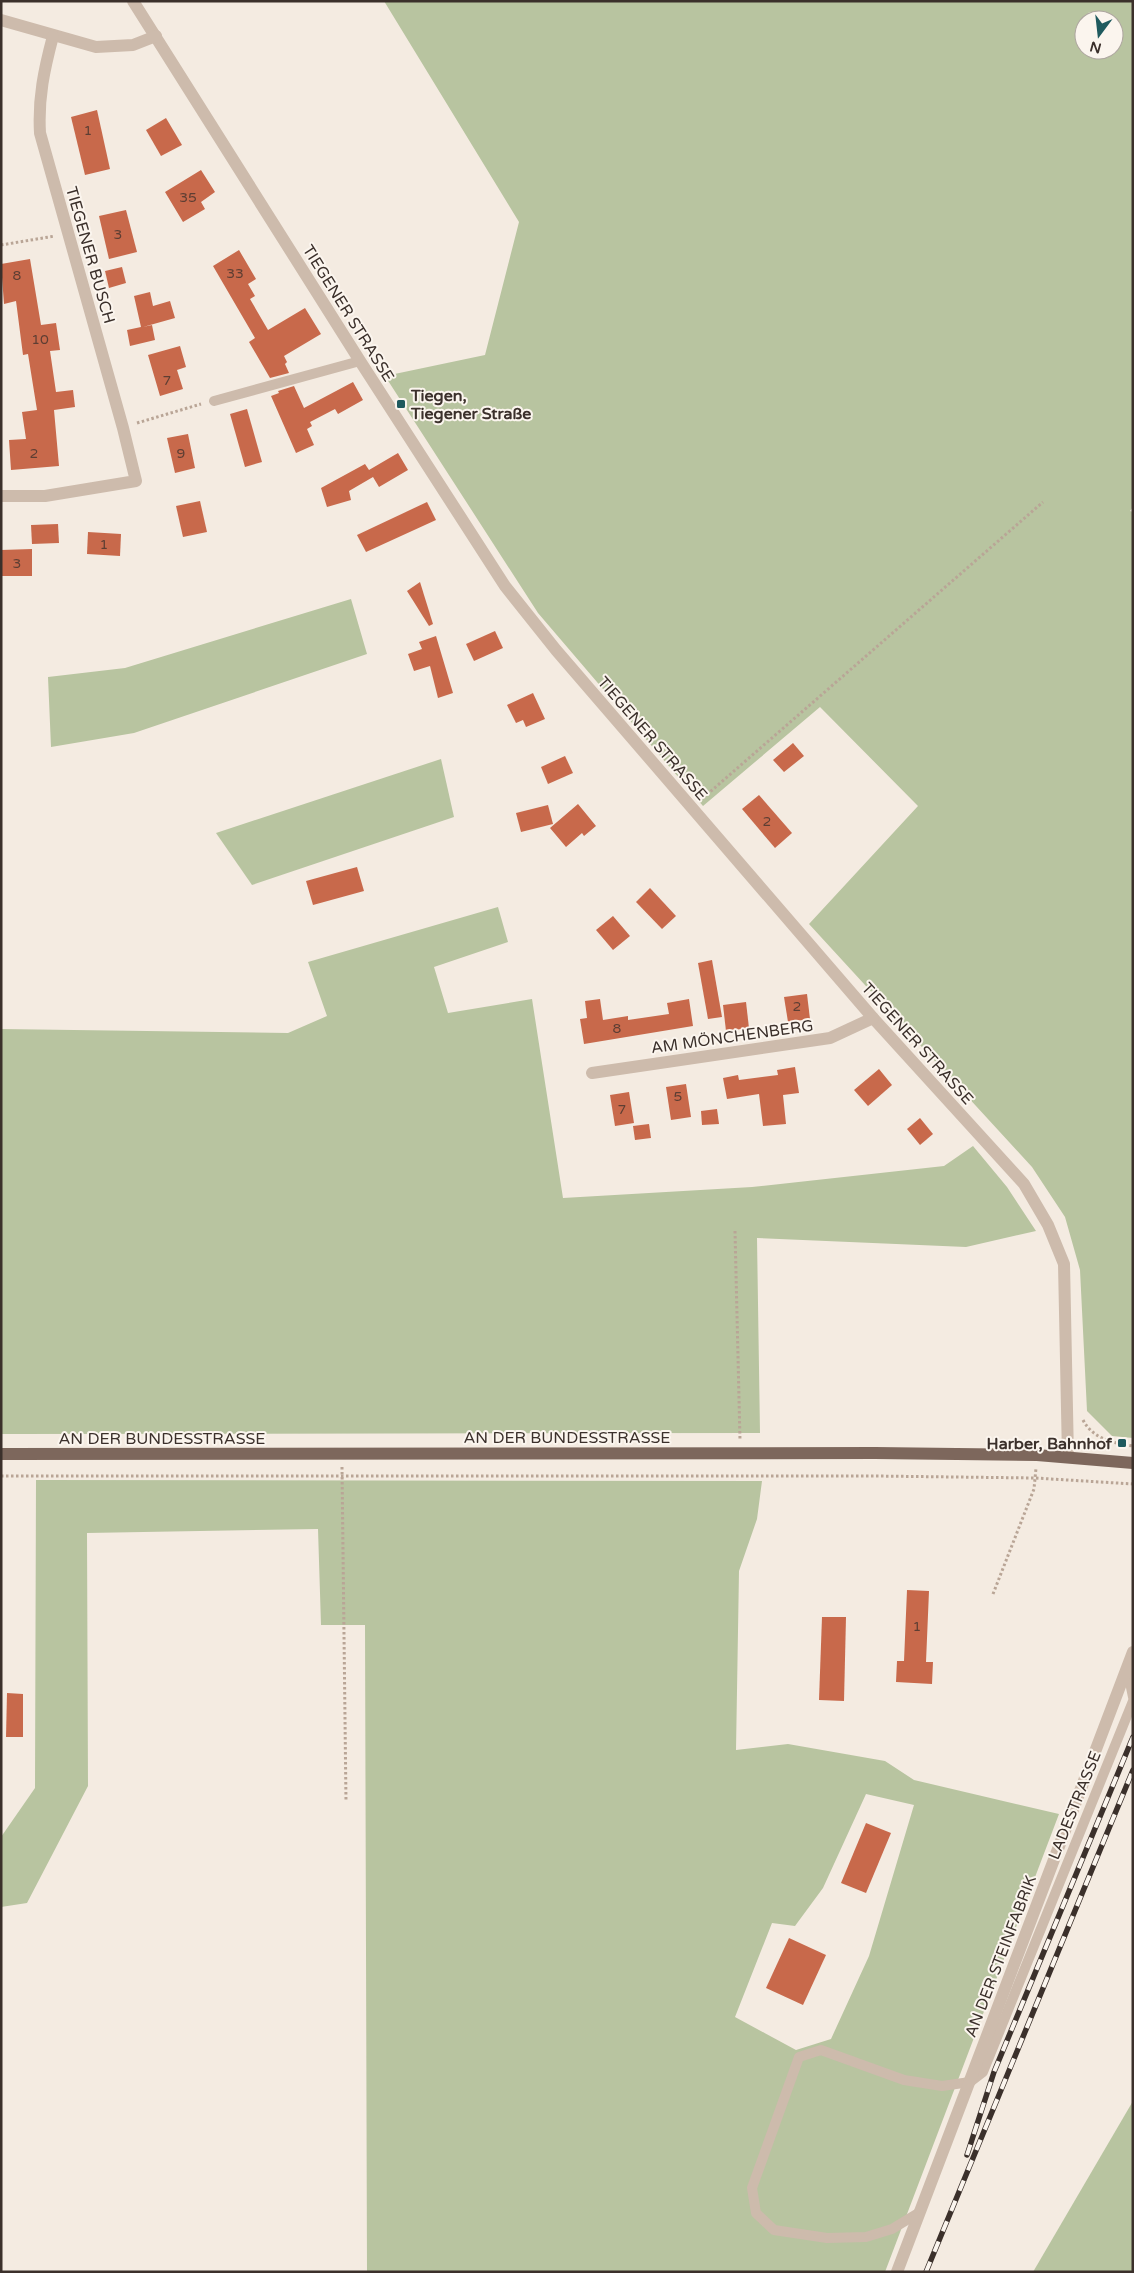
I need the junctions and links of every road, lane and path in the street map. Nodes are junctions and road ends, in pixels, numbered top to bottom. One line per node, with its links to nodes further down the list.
1 (133, 1): 4 (street, TIEGENER STRASSE)
2 (1, 20): 3 (street)
3 (53, 36): 4 (street); 5 (street, TIEGENER BUSCH)
4 (156, 36): 7 (street, TIEGENER STRASSE)
5 (69, 233): 6 (path); 9 (street, TIEGENER BUSCH)
6 (1, 245)
7 (360, 361): 8 (lane); 12 (street, TIEGENER STRASSE)
8 (214, 401): 9 (path)
9 (123, 428): 10 (street, TIEGENER BUSCH)
10 (1, 496)
11 (1043, 502): 12 (path)
12 (692, 808): 13 (street, TIEGENER STRASSE)
13 (873, 1018): 14 (street, AM MÖNCHENBERG); 20 (street, TIEGENER STRASSE)
14 (592, 1073)
15 (735, 1231): 18 (path)
16 (1082, 1414): 17 (path)
17 (1133, 1446)
18 (740, 1453): 19 (main road, AN DER BUNDESSTRASSE); 20 (main road, AN DER BUNDESSTRASSE)
19 (1, 1454)
20 (1068, 1457): 21 (main road, AN DER BUNDESSTRASSE)
21 (1133, 1463)
22 (1, 1476): 23 (path)
23 (342, 1476): 24 (path); 31 (path)
24 (1036, 1478): 25 (path); 26 (path)
25 (1133, 1484)
26 (993, 1594)
27 (1133, 1652): 28 (street, AN DER STEINFABRIK)
28 (1127, 1668): 29 (lane); 32 (street, AN DER STEINFABRIK)
29 (1133, 1697)
30 (1133, 1701): 32 (lane, LADESTRASSE)
31 (346, 1802)
32 (970, 2082): 33 (street, AN DER STEINFABRIK); 33 (lane)
33 (920, 2212): 34 (street, AN DER STEINFABRIK)
34 (897, 2272)

